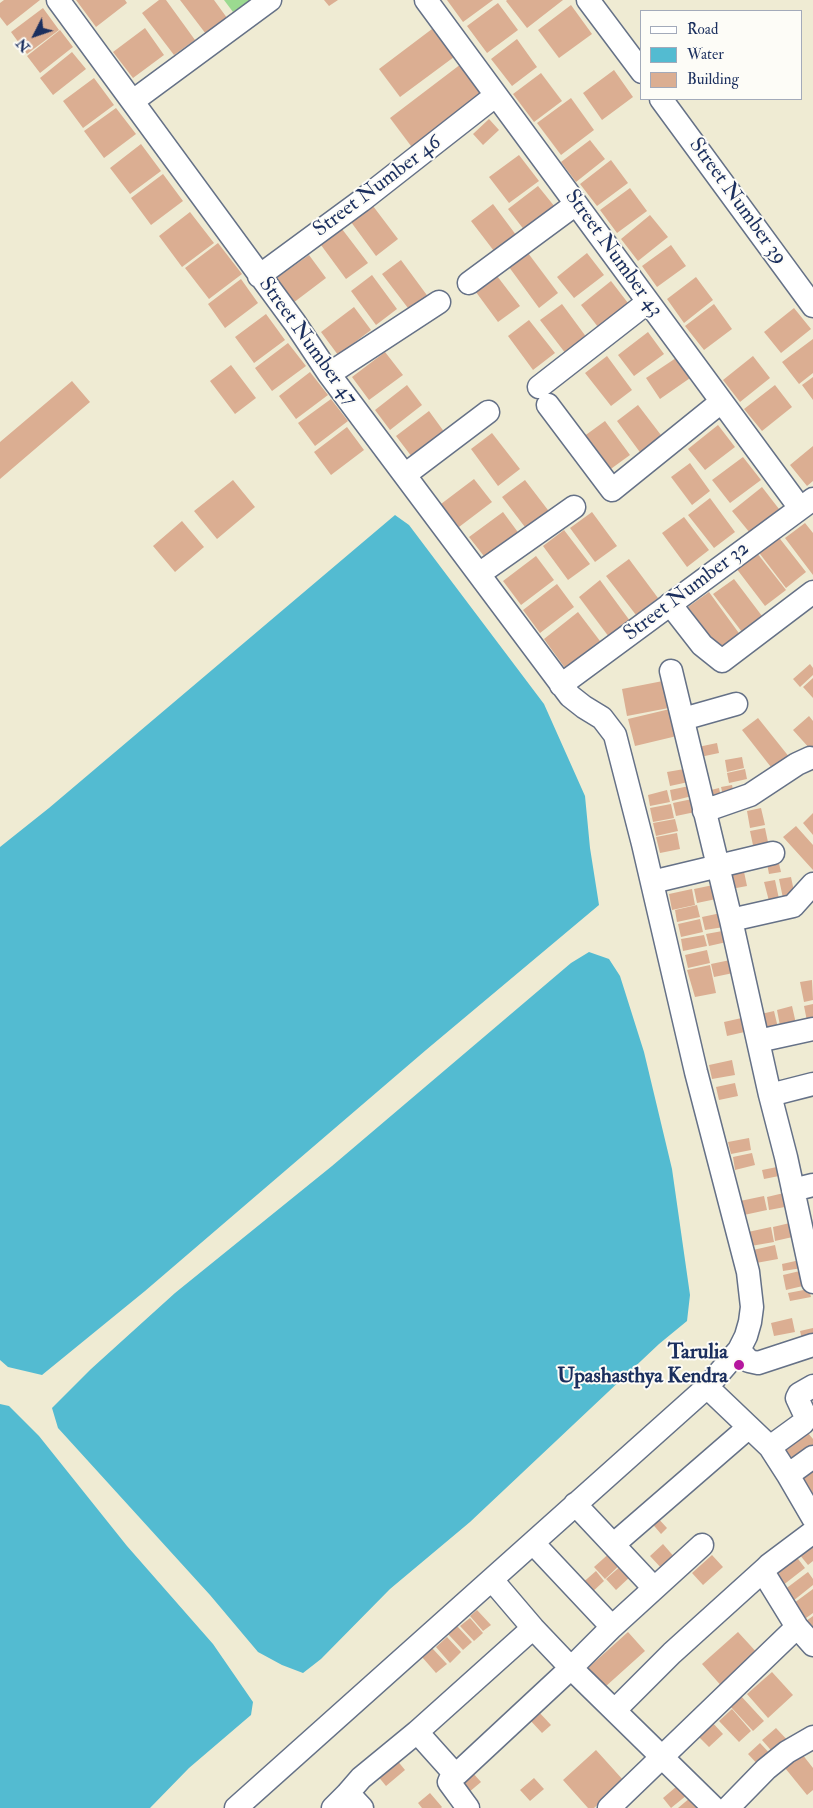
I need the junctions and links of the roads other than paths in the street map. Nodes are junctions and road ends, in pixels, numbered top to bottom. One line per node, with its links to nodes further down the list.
1 (58, 0): 8 (street, Street Number 47)
2 (270, 0): 8 (street)
3 (426, 0): 6 (street, Street Number 43)
4 (588, 0): 5 (street)
5 (640, 69)
6 (495, 96): 9 (street, Street Number 43); 10 (street, Street Number 46)
7 (663, 100): 14 (street, Street Number 39)
8 (133, 101): 10 (street, Street Number 47)
9 (576, 204): 11 (street); 13 (street, Street Number 43)
10 (259, 276): 15 (street, Street Number 47)
11 (469, 283)
12 (439, 302): 15 (street)
13 (648, 302): 16 (street, Street Number 43); 16 (street)
14 (813, 306)
15 (330, 374): 18 (street, Street Number 47)
16 (721, 402): 19 (street, Street Number 43)
17 (488, 412): 18 (street)
18 (406, 474): 21 (street, Street Number 47)
19 (807, 503): 23 (street, Street Number 32)
20 (574, 507): 21 (street)
21 (479, 574): 25 (street, Street Number 47)
22 (813, 592): 23 (street)
23 (670, 604): 25 (street, Street Number 32)
24 (671, 671): 27 (street)
25 (560, 683): 32 (street, Street Number 47)
26 (736, 704): 27 (street)
27 (682, 719): 29 (street)
28 (812, 761): 29 (street)
29 (704, 811): 31 (street)
30 (772, 852): 31 (street)
31 (718, 866): 32 (street); 34 (street)
32 (652, 882): 43 (street, Street Number 47)
33 (813, 884): 34 (street)
34 (731, 920): 36 (street)
35 (813, 1029): 36 (street)
36 (758, 1041): 38 (street)
37 (813, 1084): 38 (street)
38 (770, 1095): 39 (street)
39 (803, 1188): 40 (street)
40 (808, 1236): 41 (street)
41 (813, 1282)
42 (813, 1345): 43 (street)
43 (739, 1350): 45 (street, Street Number 47)
44 (813, 1386): 47 (street)
45 (707, 1387): 46 (street); 50 (street, Street Number 47)
46 (749, 1427): 47 (street); 54 (street)
47 (770, 1447): 49 (street)
48 (813, 1457): 49 (street)
49 (788, 1475): 51 (street)
50 (575, 1504): 53 (street, Street Number 47); 54 (street)
51 (813, 1518)
52 (813, 1532): 56 (street)
53 (533, 1543): 57 (street, Street Number 47); 59 (street)
54 (614, 1544): 58 (street)
55 (702, 1545): 58 (street)
56 (765, 1569): 60 (street); 64 (street)
57 (492, 1580): 61 (street); 70 (street, Street Number 47)
58 (654, 1588): 59 (street)
59 (612, 1627): 63 (street)
60 (797, 1627): 62 (street); 67 (street)
61 (533, 1628): 63 (street); 65 (street)
62 (813, 1645)
63 (572, 1668): 64 (street); 68 (street)
64 (615, 1710): 67 (street)
65 (417, 1732): 68 (street); 69 (street)
66 (813, 1738): 74 (street)
67 (662, 1757): 72 (street); 73 (street)
68 (453, 1772): 71 (street)
69 (348, 1803)
70 (236, 1808)
71 (468, 1808)
72 (609, 1808)
73 (714, 1808)
74 (728, 1808)

